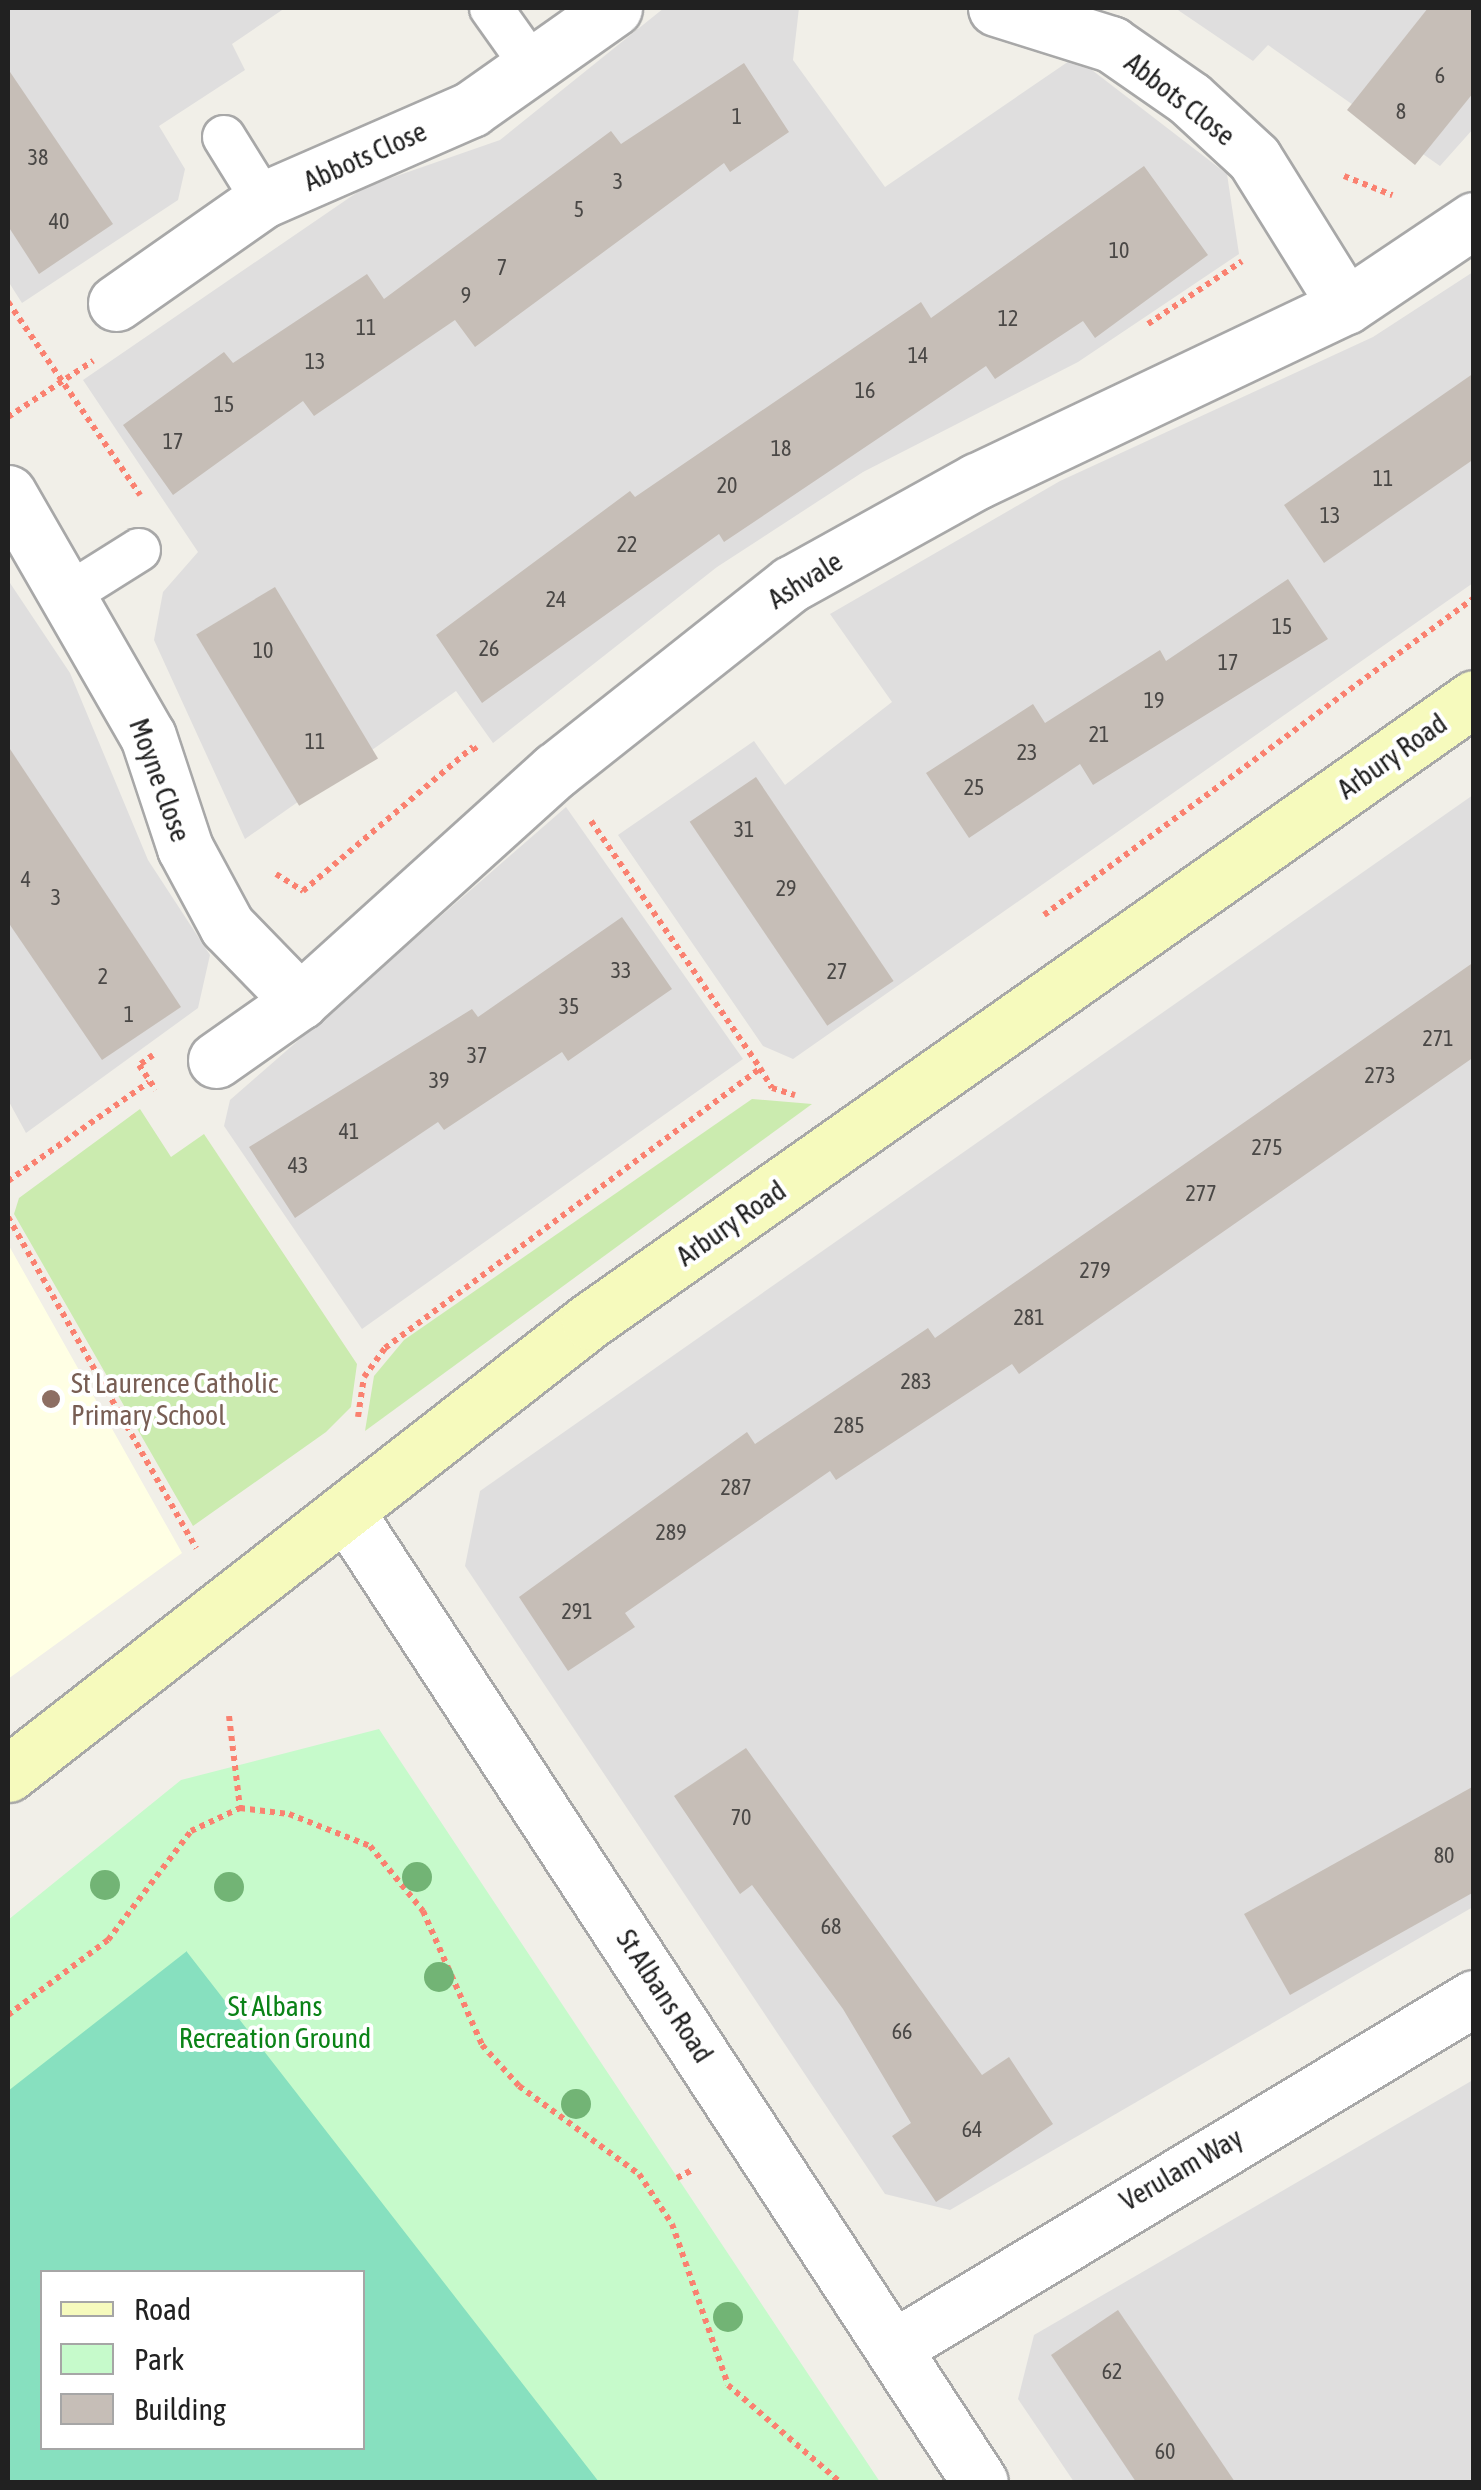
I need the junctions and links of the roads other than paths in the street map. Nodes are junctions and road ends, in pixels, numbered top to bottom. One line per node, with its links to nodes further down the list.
1 (491, 8): 4 (lane)
2 (614, 8): 4 (street, Abbots Close)
3 (996, 8): 9 (street, Abbots Close)
4 (533, 67): 6 (street, Abbots Close)
5 (224, 137): 6 (lane)
6 (263, 200): 8 (street, Abbots Close)
7 (1474, 220): 9 (street, Ashvale)
8 (116, 303)
9 (1346, 306): 14 (street, Ashvale)
10 (8, 493): 12 (street, Moyne Close)
11 (139, 550): 12 (lane)
12 (72, 592): 14 (street, Moyne Close)
13 (1474, 698): 16 (street, Arbury Road)
14 (300, 1001): 15 (street, Ashvale)
15 (216, 1060)
16 (348, 1512): 17 (street, Arbury Road); 19 (street, St Albans Road)
17 (8, 1774)
18 (1474, 1998): 19 (street, Verulam Way)
19 (893, 2348): 20 (street, St Albans Road)
20 (980, 2482)

